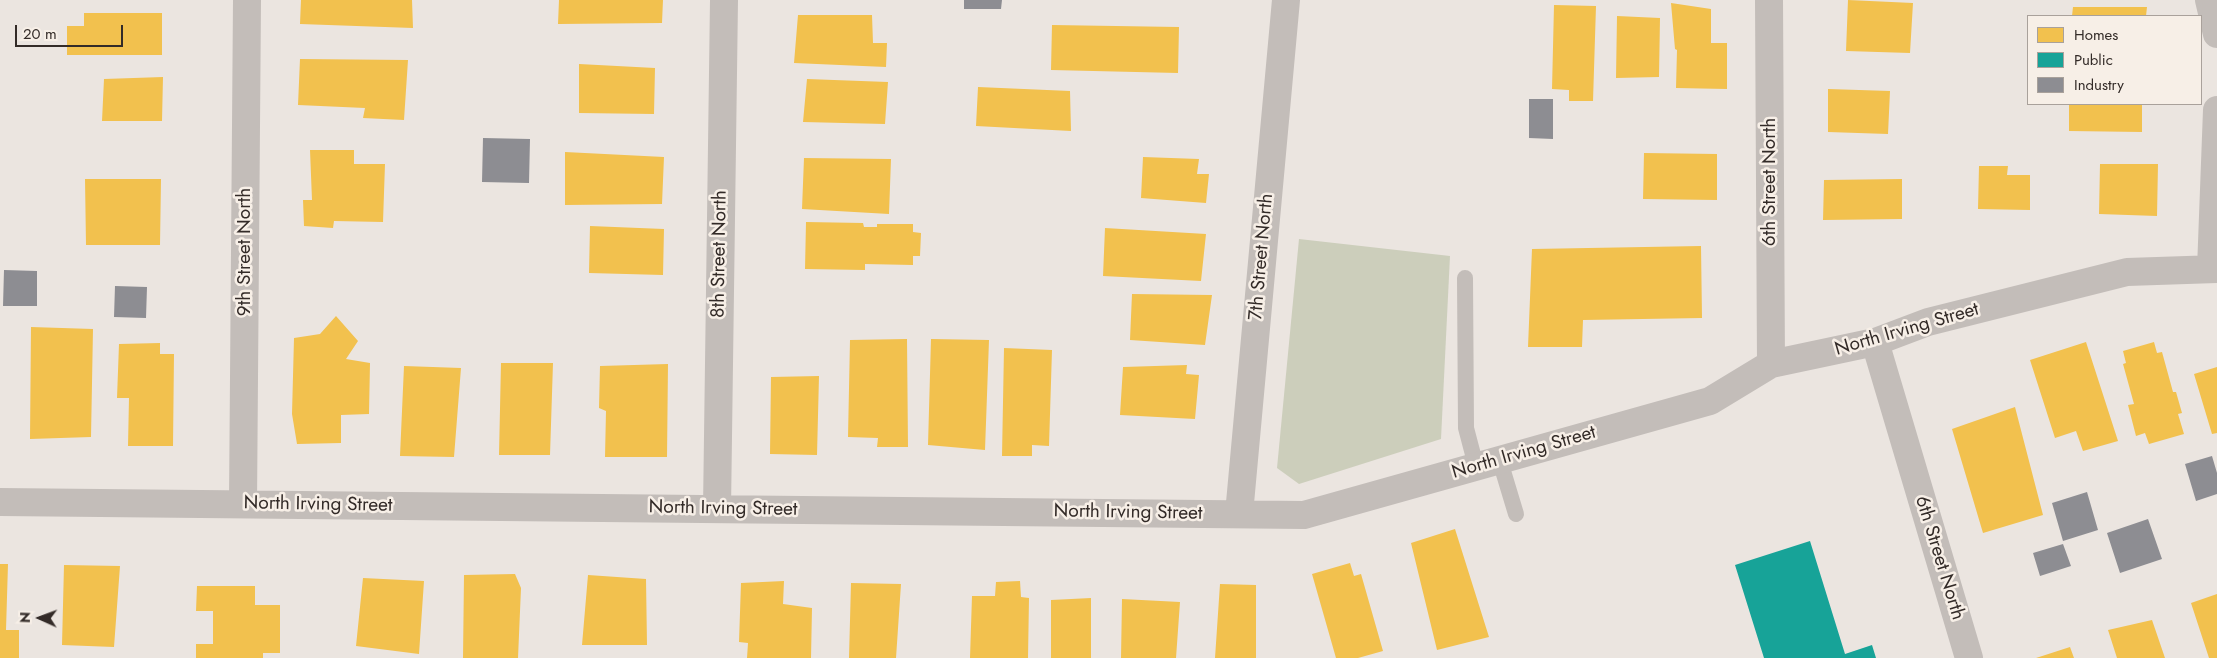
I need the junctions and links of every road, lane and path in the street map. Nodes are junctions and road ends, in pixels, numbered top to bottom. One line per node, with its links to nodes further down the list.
1 (247, 0): 14 (street, 9th Street North)
2 (724, 0): 15 (street, 8th Street North)
3 (1286, 0): 16 (street, 7th Street North)
4 (1769, 0): 11 (street, 6th Street North)
5 (2210, 0): 6 (street)
6 (2217, 34)
7 (2217, 110): 8 (street)
8 (2214, 269): 10 (street, North Irving Street)
9 (1465, 278): 12 (lane)
10 (1874, 342): 11 (street, North Irving Street); 18 (street, 6th Street North)
11 (1770, 364): 12 (street, North Irving Street)
12 (1488, 463): 16 (street, North Irving Street); 17 (lane)
13 (0, 502): 14 (street, North Irving Street)
14 (242, 504): 15 (street, North Irving Street)
15 (717, 509): 16 (street, North Irving Street)
16 (1239, 514)
17 (1516, 514)
18 (1969, 658)

